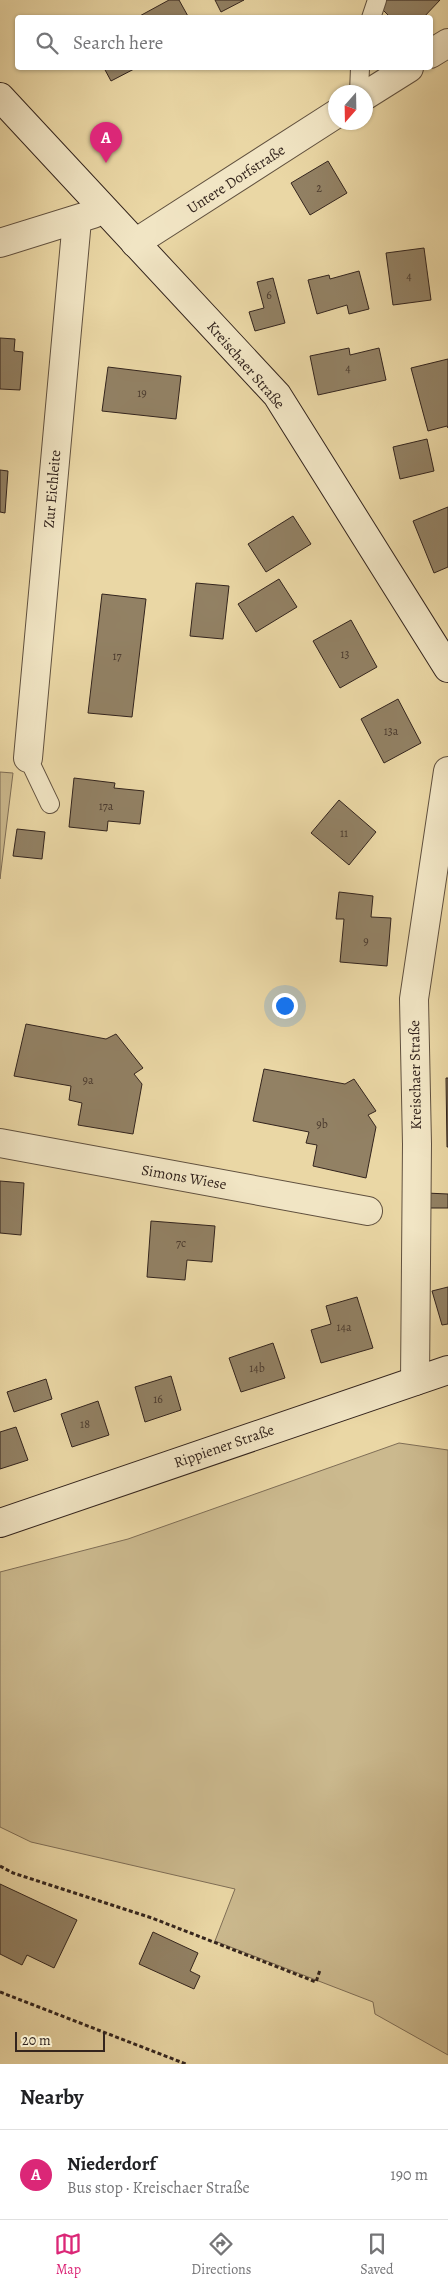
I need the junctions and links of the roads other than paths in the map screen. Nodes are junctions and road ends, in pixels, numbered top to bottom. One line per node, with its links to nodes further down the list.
1 (377, 0): 2 (lane)
2 (372, 15)
3 (448, 43): 4 (street)
4 (433, 52)
5 (360, 70): 7 (lane)
6 (405, 70): 8 (street)
7 (359, 85)
8 (373, 90)
9 (0, 97): 11 (street, Kreischaer Straße)
10 (328, 119): 14 (street, Untere Dorfstraße)
11 (104, 210): 12 (street); 14 (street, Kreischaer Straße)
12 (77, 220): 13 (street); 16 (street, Zur Eichleite)
13 (0, 243)
14 (135, 243): 15 (street, Kreischaer Straße)
15 (448, 668)
16 (28, 758): 18 (lane)
17 (448, 771): 22 (street, Kreischaer Straße)
18 (50, 804)
19 (0, 1143): 20 (street, Simons Wiese)
20 (368, 1211)
21 (448, 1370): 22 (street, Rippiener Straße)
22 (415, 1381): 23 (street, Rippiener Straße)
23 (0, 1523)

